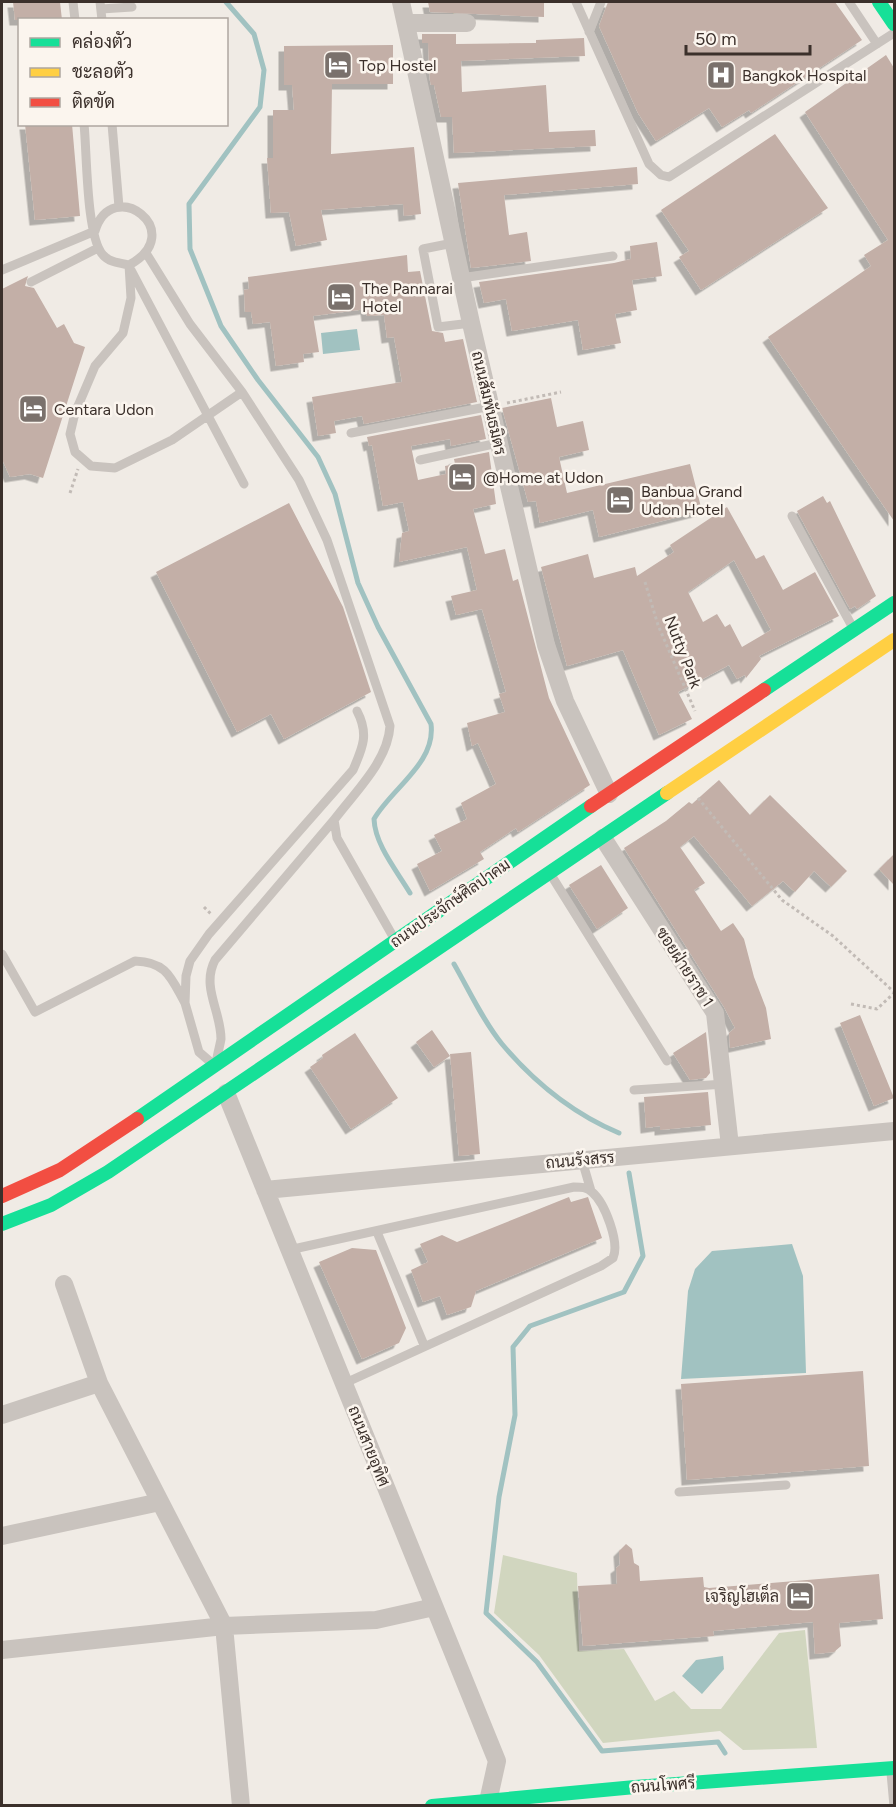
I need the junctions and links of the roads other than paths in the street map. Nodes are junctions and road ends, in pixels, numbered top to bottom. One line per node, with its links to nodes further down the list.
1 (73, 2): 9 (lane)
2 (401, 2): 10 (street, ถนนสัมพันธมิตร)
3 (576, 2): 13 (lane)
4 (601, 2): 13 (lane)
5 (849, 2): 15 (lane)
6 (879, 2): 12 (street)
7 (100, 5): 8 (lane)
8 (132, 7)
9 (75, 18)
10 (406, 23): 11 (street); 20 (street, ถนนสัมพันธมิตร)
11 (467, 23)
12 (894, 24)
13 (589, 32): 15 (lane)
14 (894, 33): 15 (lane)
15 (877, 44)
16 (84, 126): 19 (lane)
17 (112, 126): 18 (lane)
18 (119, 207): 19 (lane); 22 (lane)
19 (95, 231): 21 (lane); 25 (lane)
20 (453, 243): 26 (street, ถนนสัมพันธมิตร); 28 (lane)
21 (98, 248): 24 (lane); 27 (lane)
22 (146, 253): 24 (lane); 29 (lane)
23 (613, 256): 26 (lane)
24 (129, 265): 31 (lane); 31 (lane)
25 (2, 270)
26 (461, 278): 28 (street, ถนนสัมพันธมิตร)
27 (31, 282)
28 (471, 323): 30 (street, ถนนสัมพันธมิตร)
29 (242, 392): 31 (lane); 42 (lane)
30 (491, 406): 32 (lane); 33 (street, ถนนสัมพันธมิตร)
31 (210, 415): 35 (lane)
32 (351, 433)
33 (498, 443): 34 (lane); 41 (street, ถนนสัมพันธมิตร)
34 (420, 460)
35 (244, 484)
36 (792, 516): 39 (lane)
37 (894, 603): 39 (street, ถนนประจักษ์ศิลปาคม)
38 (894, 640): 39 (street, ถนนประจักษ์ศิลปาคม)
39 (862, 643): 41 (street, ถนนประจักษ์ศิลปาคม); 41 (street, ถนนประจักษ์ศิลปาคม)
40 (357, 711): 47 (lane)
41 (619, 807): 43 (street, ถนนประจักษ์ศิลปาคม); 46 (street, ถนนประจักษ์ศิลปาคม)
42 (334, 820): 46 (lane); 49 (lane)
43 (603, 838): 44 (street, ถนนประจักษ์ศิลปาคม); 50 (street, ซอยฝ่ายราช 1)
44 (550, 873): 46 (street, ถนนประจักษ์ศิลปาคม); 48 (lane)
45 (2, 954): 47 (lane)
46 (403, 954): 49 (street, ถนนประจักษ์ศิลปาคม); 52 (street, ถนนประจักษ์ศิลปาคม)
47 (185, 1003): 49 (lane)
48 (667, 1061)
49 (216, 1066): 52 (street); 58 (street, ถนนประจักษ์ศิลปาคม)
50 (724, 1084): 51 (lane); 54 (street, ซอยฝ่ายราช 1)
51 (634, 1090)
52 (226, 1093): 56 (street, ถนนสายอุทิศ); 59 (street, ถนนประจักษ์ศิลปาคม)
53 (894, 1131): 54 (street, ถนนรังสรร)
54 (730, 1146): 55 (street, ถนนรังสรร)
55 (582, 1160): 56 (street, ถนนรังสรร); 57 (lane)
56 (265, 1190): 61 (street, ถนนสายอุทิศ)
57 (591, 1191): 60 (lane); 63 (lane)
58 (2, 1196)
59 (2, 1224)
60 (377, 1232): 61 (lane); 63 (lane)
61 (289, 1250): 65 (street, ถนนสายอุทิศ)
62 (64, 1284): 64 (street)
63 (424, 1346): 65 (lane)
64 (99, 1383): 66 (street); 69 (street)
65 (343, 1384): 71 (street, ถนนสายอุทิศ)
66 (2, 1415)
67 (786, 1485): 68 (lane)
68 (679, 1492)
69 (160, 1502): 70 (street); 72 (street)
70 (2, 1536)
71 (434, 1607): 72 (street); 76 (street, ถนนสายอุทิศ)
72 (224, 1626): 73 (street); 77 (street)
73 (2, 1650)
74 (892, 1768): 75 (street, ถนนโพศรี); 80 (lane)
75 (635, 1787): 76 (street, ถนนโพศรี); 79 (street)
76 (488, 1803): 78 (street, ถนนโพศรี)
77 (241, 1806)
78 (432, 1806)
79 (638, 1806)
80 (894, 1806)

